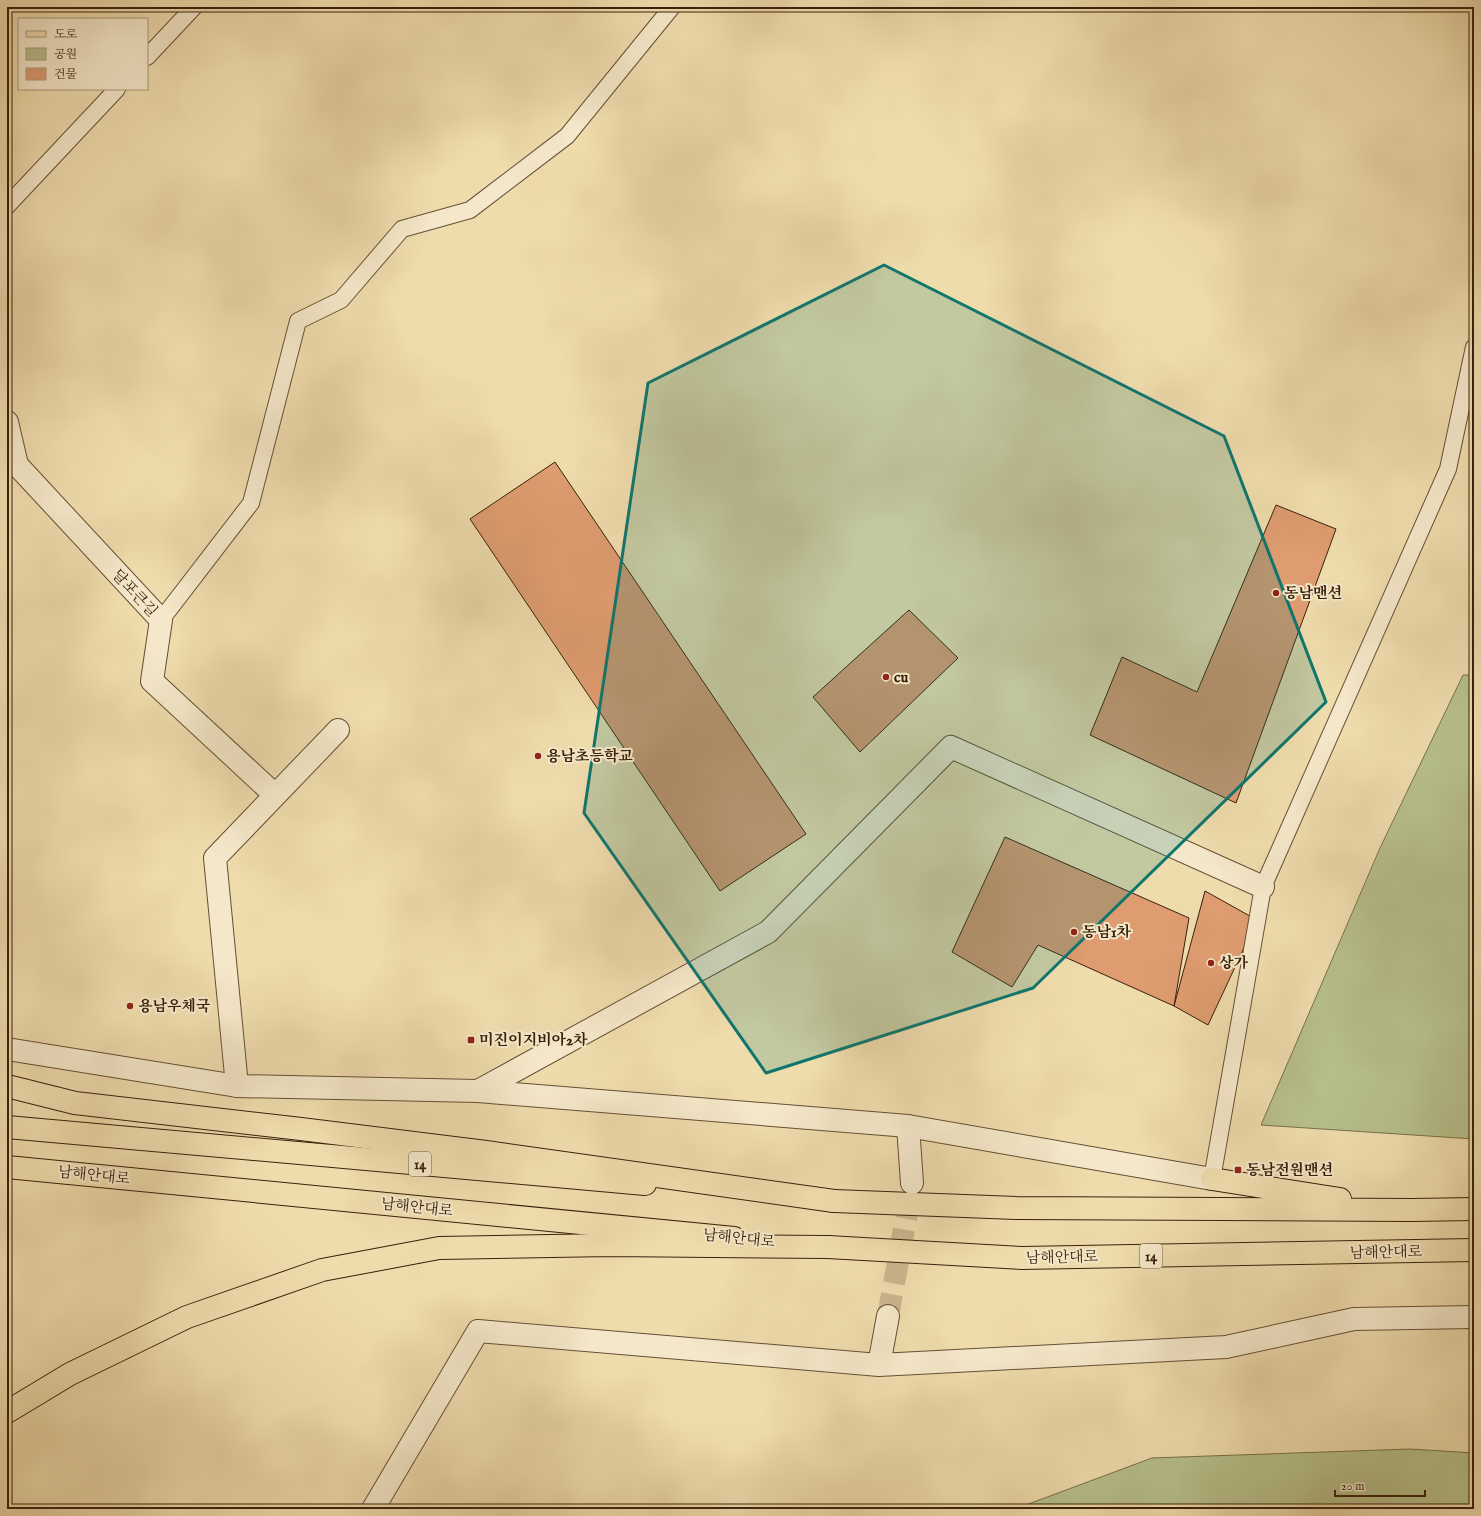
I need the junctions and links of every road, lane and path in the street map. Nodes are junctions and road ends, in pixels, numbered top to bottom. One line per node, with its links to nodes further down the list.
1 (194, 7): 3 (lane)
2 (672, 7): 8 (lane)
3 (148, 56)
4 (116, 90): 5 (lane)
5 (7, 206)
6 (1474, 347): 11 (lane)
7 (7, 422): 8 (street, 달포큰길)
8 (161, 620): 10 (street, 달포큰길)
9 (338, 730): 10 (street)
10 (275, 795): 14 (street)
11 (1263, 887): 15 (street); 19 (lane)
12 (7, 1049): 14 (street)
13 (7, 1086): 21 (main road)
14 (237, 1086): 15 (street)
15 (478, 1091): 16 (street)
16 (908, 1126): 19 (street); 20 (street)
17 (7, 1127): 21 (main road, 14)
18 (7, 1167): 24 (main road, 남해안대로 / 14)
19 (1212, 1179): 23 (main road)
20 (912, 1183)
21 (834, 1201): 23 (main road, 14)
22 (1474, 1209): 23 (main road, 14)
23 (1412, 1210)
24 (828, 1247): 25 (main road, 남해안대로 / 14); 29 (main road)
25 (1474, 1250)
26 (888, 1316): 28 (street)
27 (1474, 1317): 28 (street)
28 (879, 1365): 30 (street)
29 (7, 1412)
30 (373, 1509)

